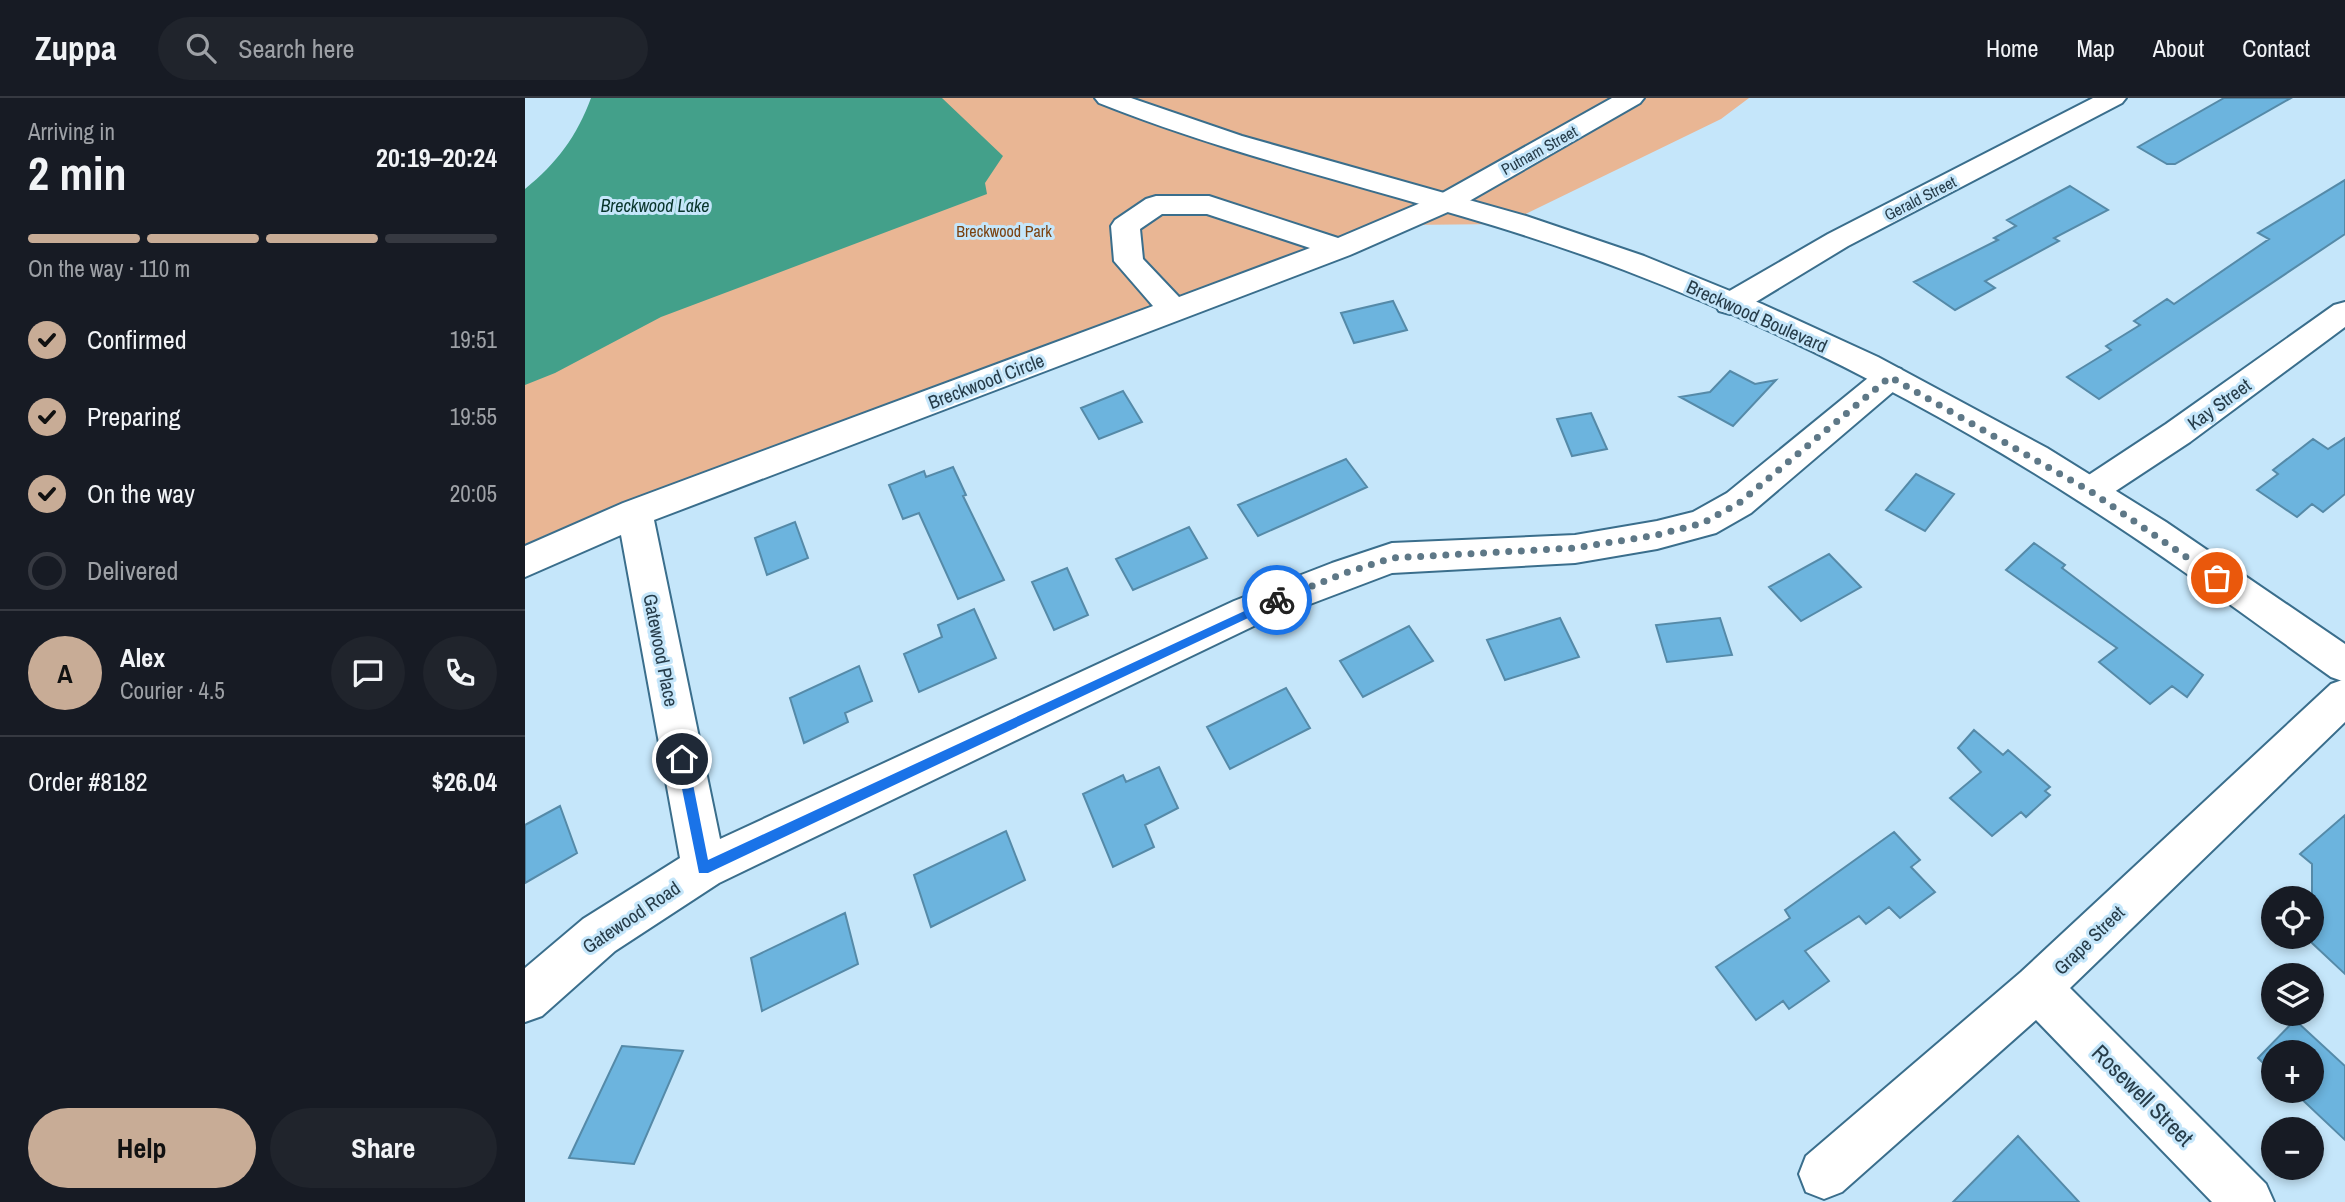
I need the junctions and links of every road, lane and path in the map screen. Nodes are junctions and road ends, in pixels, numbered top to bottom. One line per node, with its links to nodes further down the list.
1 (1108, 98): 4 (street, Breckwood Boulevard)
2 (1631, 98): 4 (street, Putnam Street)
3 (2113, 98): 6 (street, Gerald Street)
4 (1447, 202): 5 (street, Breckwood Circle); 6 (street, Breckwood Boulevard)
5 (1340, 248): 7 (street, Breckwood Circle); 7 (street)
6 (1730, 304): 9 (street, Breckwood Boulevard)
7 (1175, 311): 11 (street, Breckwood Circle)
8 (2345, 312): 10 (street, Kay Street)
9 (1890, 377): 10 (street, Breckwood Boulevard); 15 (street, Gatewood Road)
10 (2090, 491): 13 (street, Breckwood Boulevard)
11 (635, 513): 12 (street, Breckwood Circle); 15 (street, Gatewood Place)
12 (525, 562)
13 (2345, 665)
14 (2345, 696): 16 (street, Grape Street)
15 (704, 868): 17 (street, Gatewood Road)
16 (2038, 988): 18 (street, Grape Street); 19 (street, Rosewell Street)
17 (525, 999)
18 (1823, 1174)
19 (2248, 1202)

